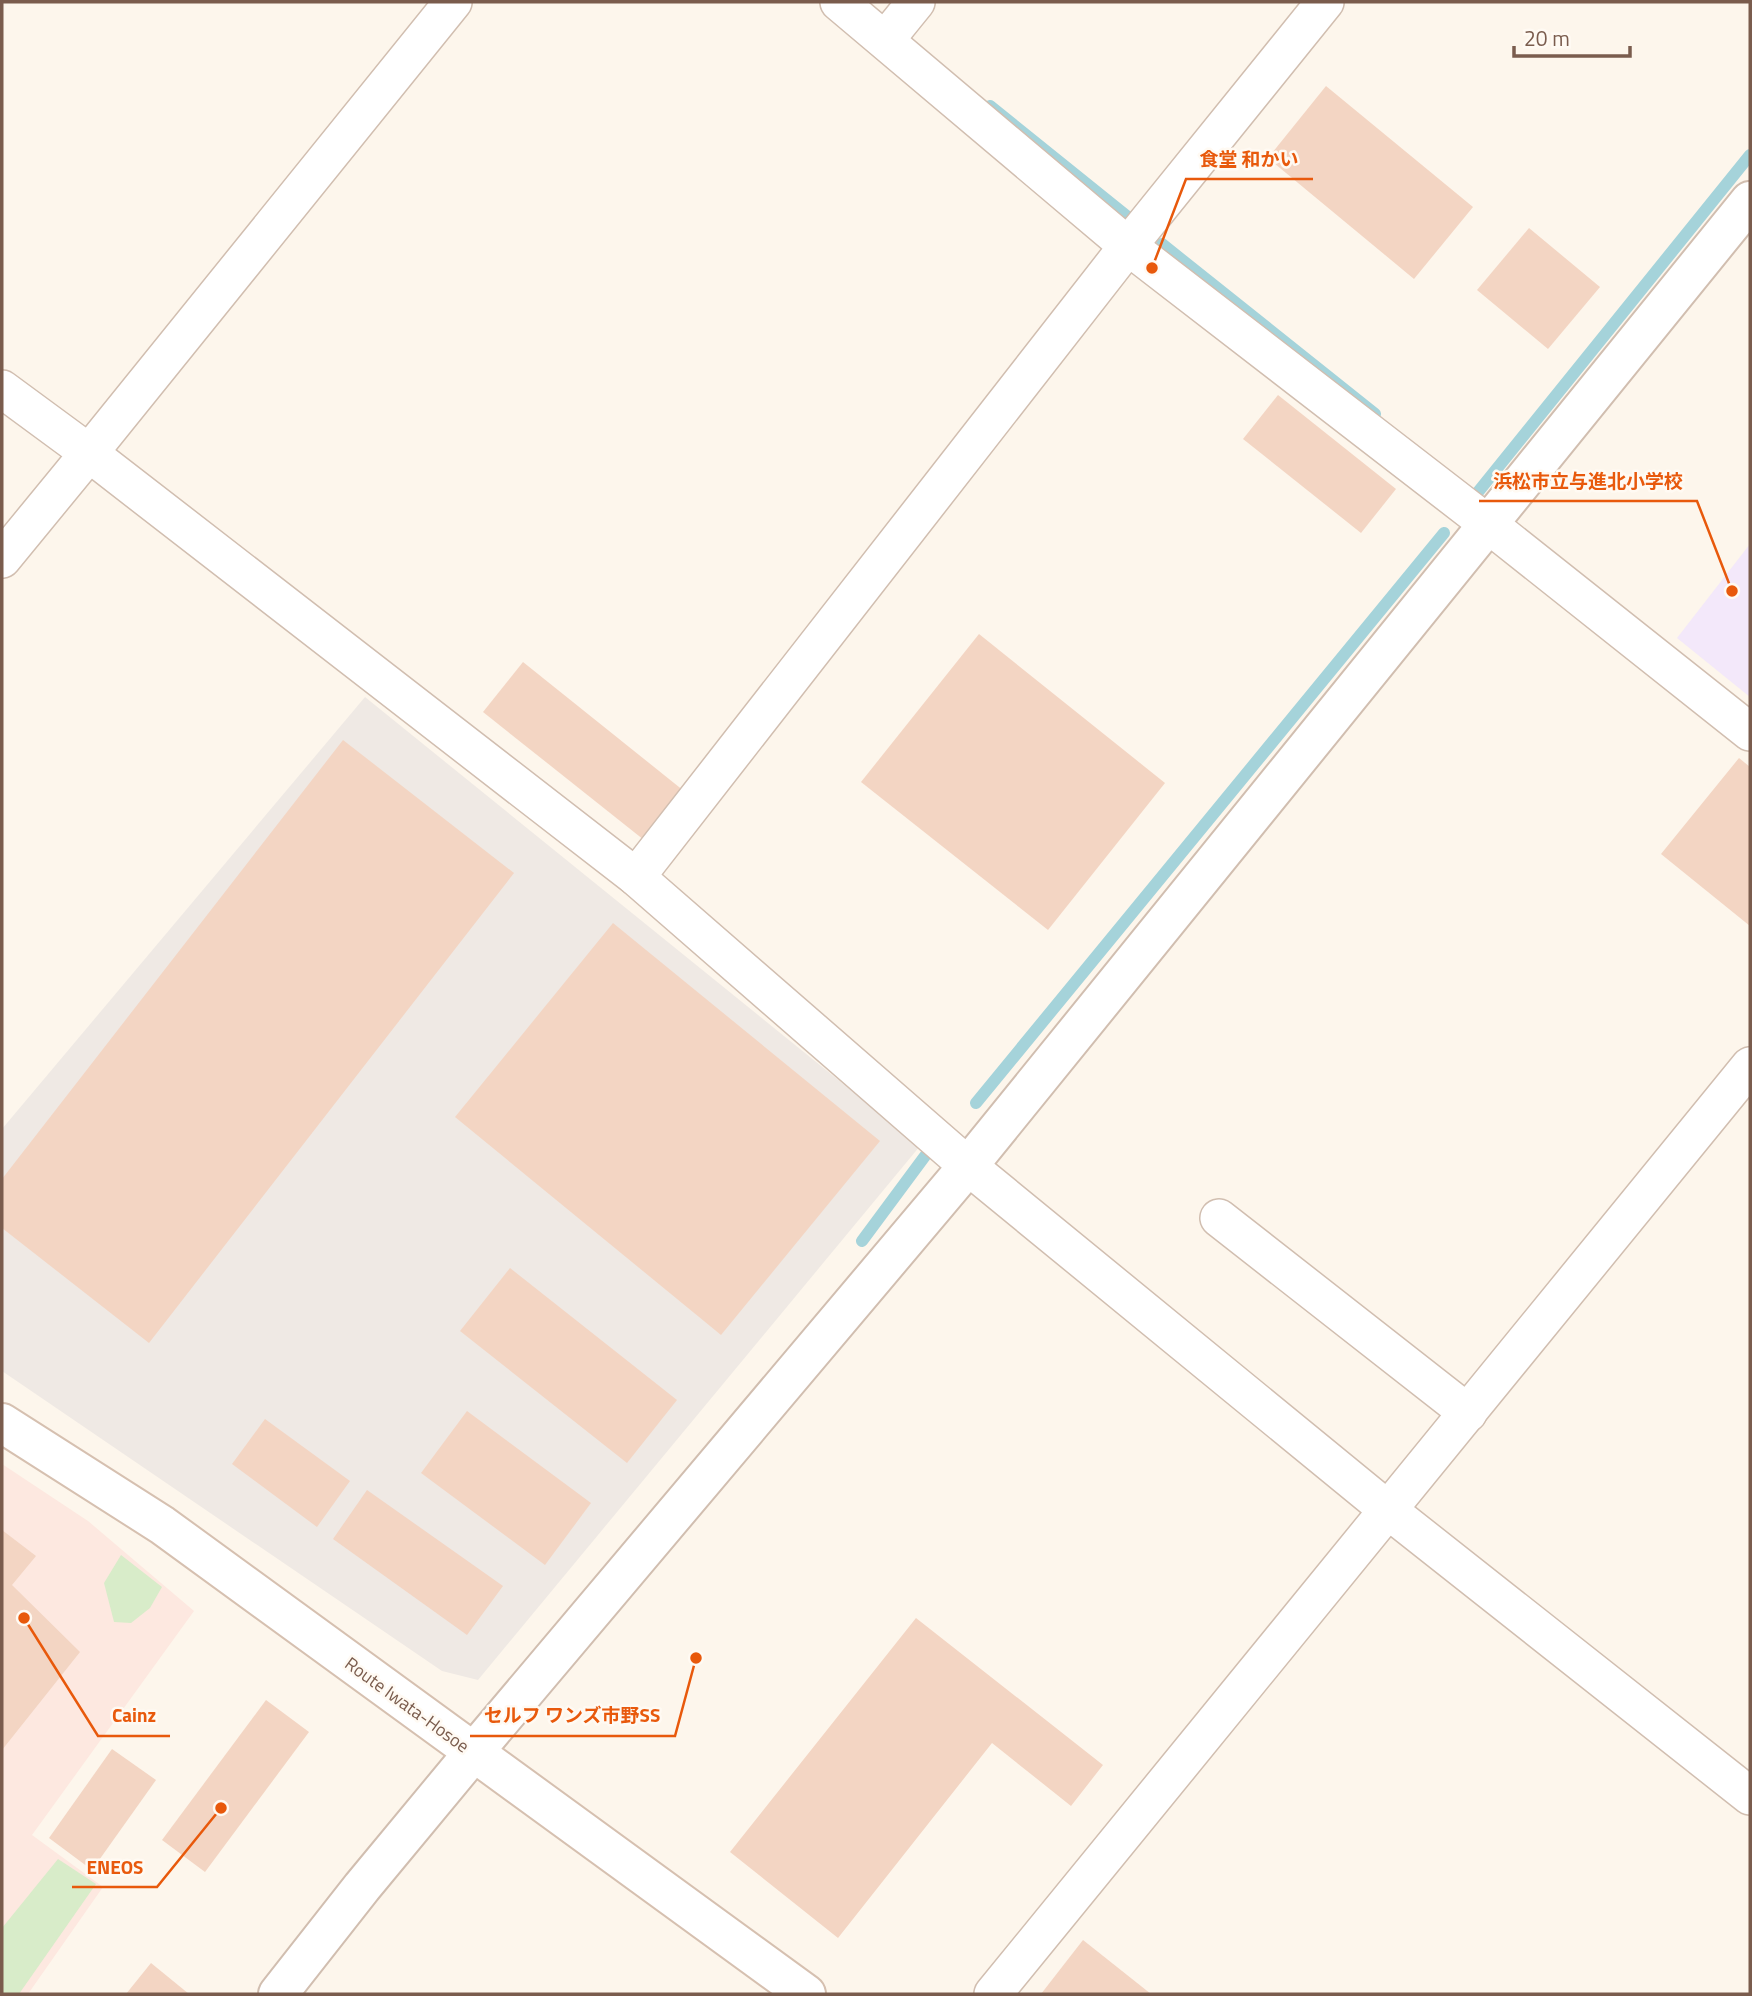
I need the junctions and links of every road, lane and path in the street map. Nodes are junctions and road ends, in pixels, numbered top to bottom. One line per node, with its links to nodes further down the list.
1 (453, 2): 9 (street)
2 (839, 2): 5 (street)
3 (916, 2): 5 (street)
4 (1325, 2): 7 (street)
5 (886, 39): 7 (street)
6 (1750, 201): 10 (street)
7 (1128, 246): 10 (street); 13 (street)
8 (2, 389): 9 (street)
9 (89, 453): 11 (street); 13 (street)
10 (1488, 524): 12 (street); 15 (street)
11 (2, 559)
12 (1750, 732)
13 (636, 877): 15 (street)
14 (1750, 1066): 17 (street)
15 (968, 1166): 19 (street); 20 (street)
16 (1219, 1218): 17 (street)
17 (1468, 1413): 19 (street)
18 (2, 1423): 20 (street, Route Iwata-Hosoe)
19 (1388, 1510): 21 (street); 24 (street)
20 (473, 1754): 22 (street); 23 (street, Route Iwata-Hosoe)
21 (1750, 1796)
22 (278, 1994)
23 (806, 1994)
24 (993, 1994)

